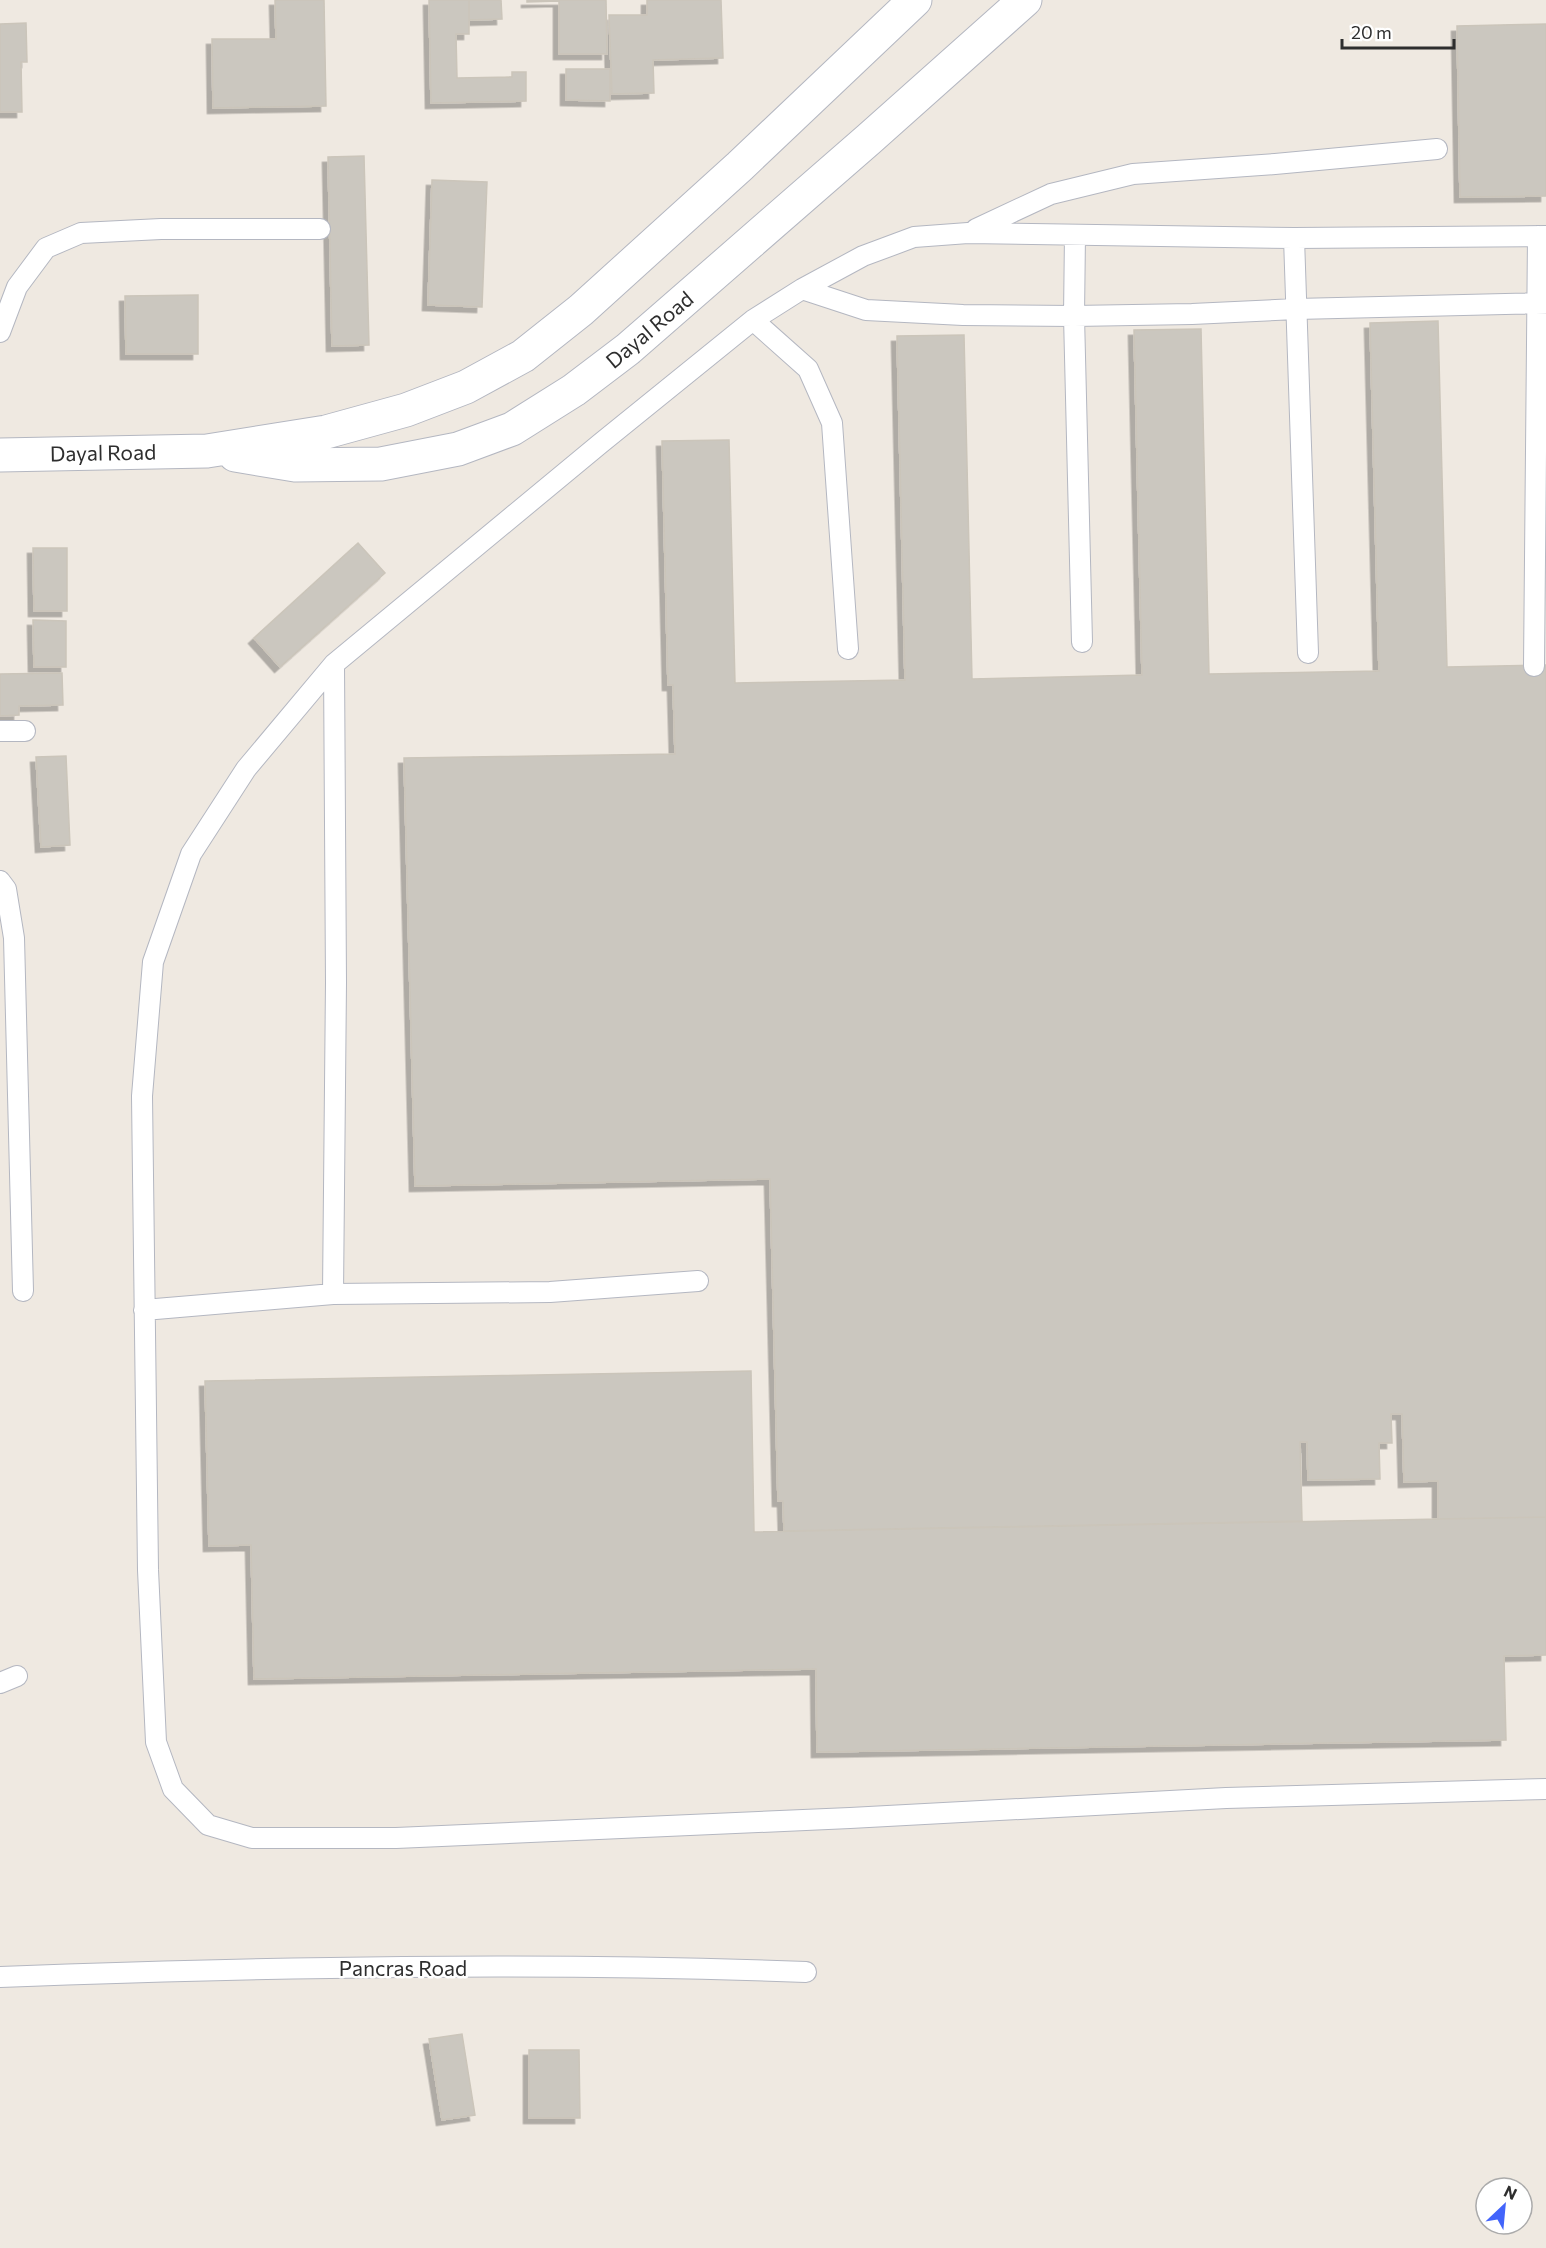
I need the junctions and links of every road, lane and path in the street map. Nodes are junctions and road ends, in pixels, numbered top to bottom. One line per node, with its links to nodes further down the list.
1 (915, 0): 15 (street, Dayal Road)
2 (1018, 6): 15 (street, Dayal Road)
3 (1437, 149): 5 (lane)
4 (320, 229): 14 (lane)
5 (968, 233): 6 (lane); 9 (lane)
6 (1075, 235): 8 (lane); 12 (lane)
7 (1542, 236): 8 (lane); 10 (lane)
8 (1294, 238): 11 (lane)
9 (802, 289): 12 (lane); 13 (lane)
10 (1541, 303): 11 (lane); 21 (lane)
11 (1296, 309): 12 (lane); 19 (lane)
12 (1074, 316): 17 (lane)
13 (753, 320): 18 (lane); 20 (lane)
14 (0, 332)
15 (207, 451): 16 (street, Dayal Road)
16 (0, 455)
17 (1082, 642)
18 (848, 649)
19 (1308, 653)
20 (334, 664): 27 (lane); 28 (lane)
21 (1534, 666)
22 (25, 730): 23 (lane)
23 (0, 731)
24 (0, 881): 26 (lane)
25 (698, 1281): 27 (lane)
26 (23, 1291)
27 (333, 1294): 28 (lane)
28 (144, 1310): 29 (lane)
29 (1546, 1789)
30 (806, 1972): 31 (lane, Pancras Road)
31 (0, 1977)

